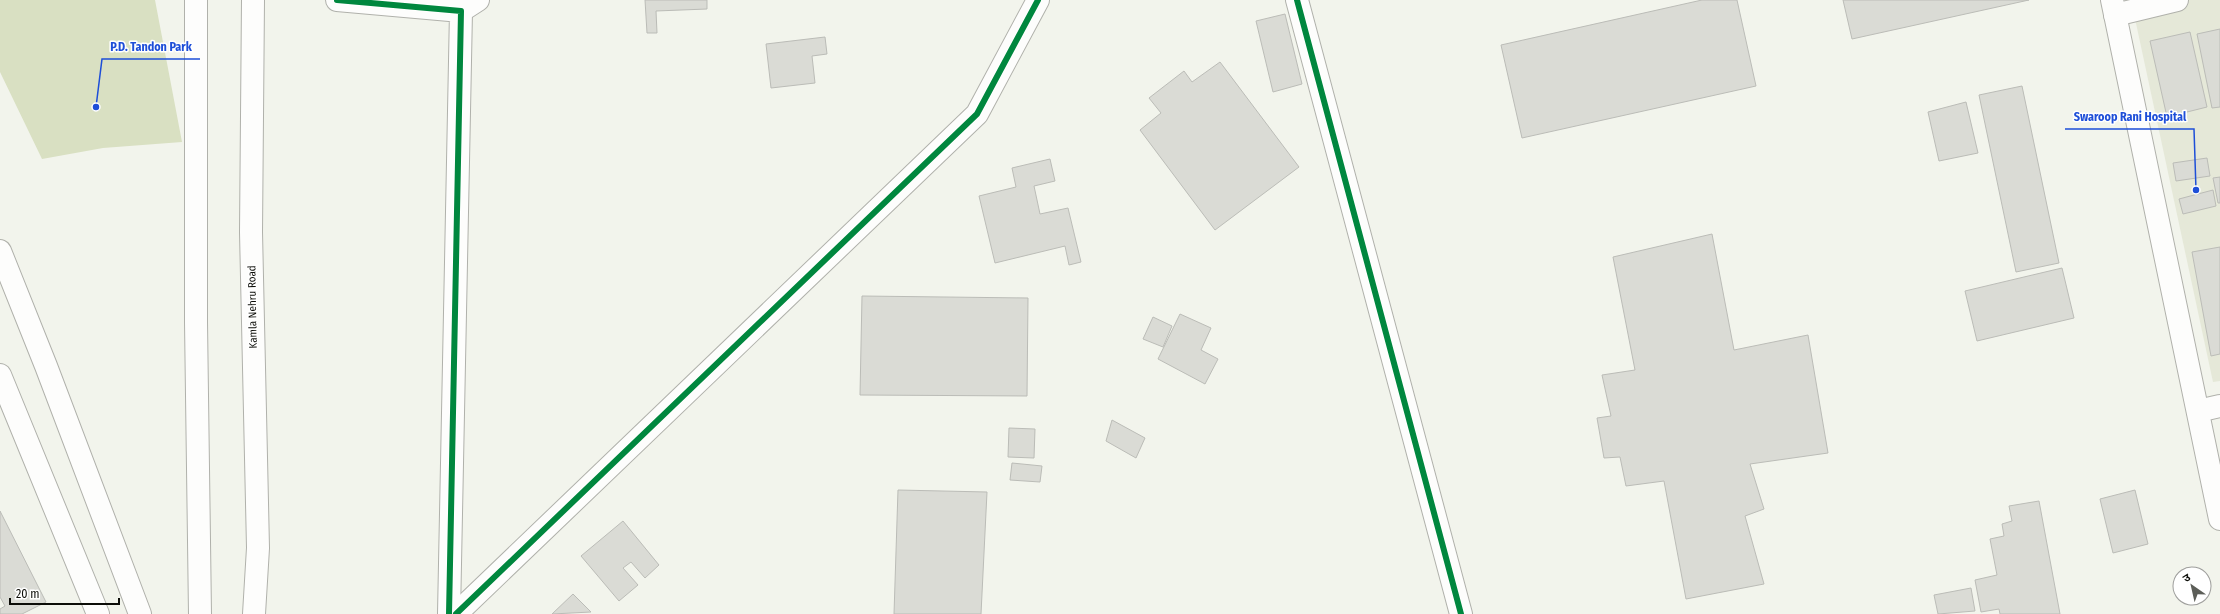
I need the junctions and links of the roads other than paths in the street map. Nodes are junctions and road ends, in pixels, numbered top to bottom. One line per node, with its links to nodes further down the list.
1 (196, 0): 16 (street)
2 (253, 0): 17 (street, Kamla Nehru Road)
3 (337, 0): 7 (street)
4 (1038, 0): 19 (street)
5 (1297, 0): 20 (street)
6 (2177, 0): 8 (street)
7 (470, 6): 18 (street)
8 (2114, 7): 12 (street)
9 (0, 251): 15 (street)
10 (0, 375): 14 (street)
11 (2220, 406): 12 (street)
12 (2198, 411): 13 (street)
13 (2220, 519)
14 (98, 614)
15 (140, 614)
16 (200, 614)
17 (254, 614)
18 (449, 614)
19 (456, 614)
20 (1461, 614)

